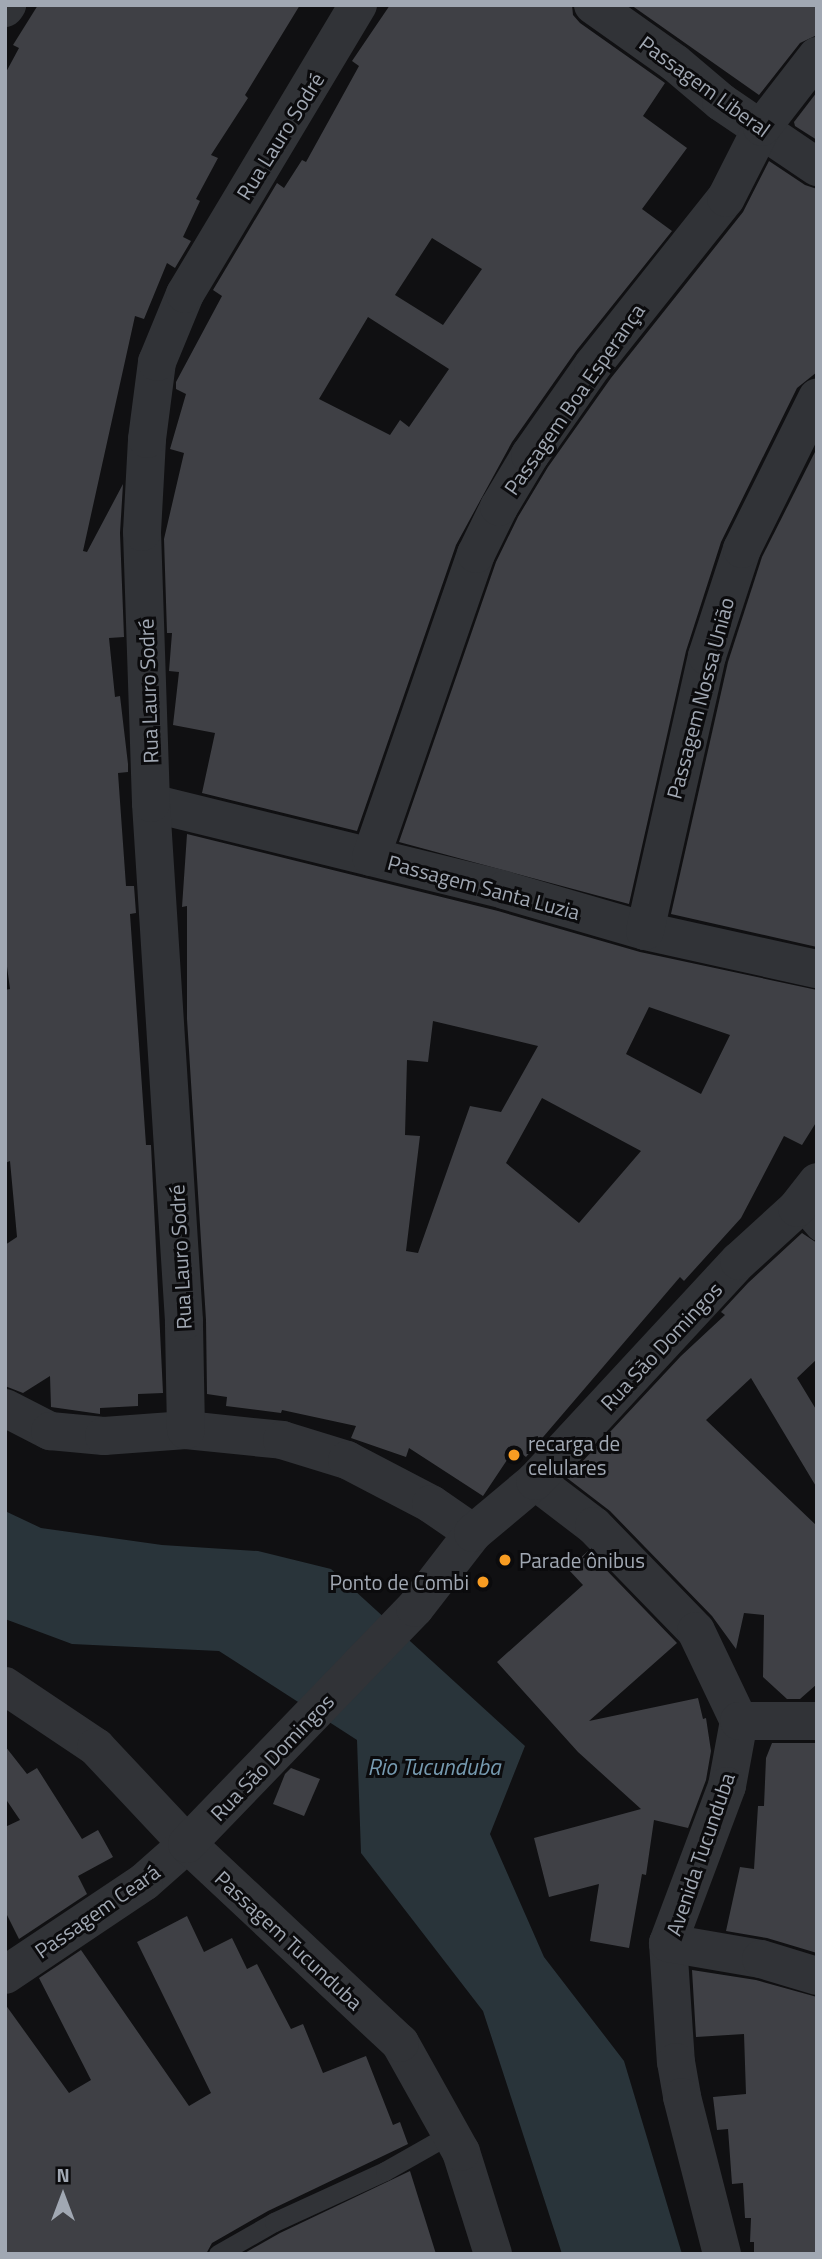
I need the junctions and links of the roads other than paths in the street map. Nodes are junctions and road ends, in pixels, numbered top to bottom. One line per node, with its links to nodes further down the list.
1 (358, 5): 7 (street, Rua Lauro Sodré)
2 (593, 5): 4 (street, Passagem Liberal)
3 (817, 56): 4 (street, Passagem Boa Esperança)
4 (762, 127): 5 (street, Passagem Liberal); 8 (street, Passagem Boa Esperança)
5 (817, 167)
6 (817, 398): 9 (street, Passagem Nossa União)
7 (151, 803): 8 (street, Passagem Santa Luzia); 13 (street, Rua Lauro Sodré)
8 (372, 857): 9 (street, Passagem Santa Luzia)
9 (645, 931): 10 (street, Passagem Santa Luzia)
10 (817, 969)
11 (810, 1207): 14 (street, Rua São Domingos)
12 (5, 1408): 13 (street)
13 (186, 1430): 15 (street)
14 (535, 1481): 15 (street, Rua São Domingos); 17 (street)
15 (473, 1533): 19 (street, Rua São Domingos)
16 (5, 1686): 19 (street, Passagem Tucunduba)
17 (739, 1721): 18 (street); 20 (street, Avenida Tucunduba)
18 (817, 1721)
19 (187, 1844): 21 (street, Passagem Ceará); 23 (street, Passagem Tucunduba)
20 (668, 1943): 22 (street); 26 (street, Avenida Tucunduba)
21 (5, 1975)
22 (817, 1976)
23 (452, 2133): 24 (lane); 25 (street, Passagem Tucunduba)
24 (218, 2254)
25 (493, 2254)
26 (722, 2254)

